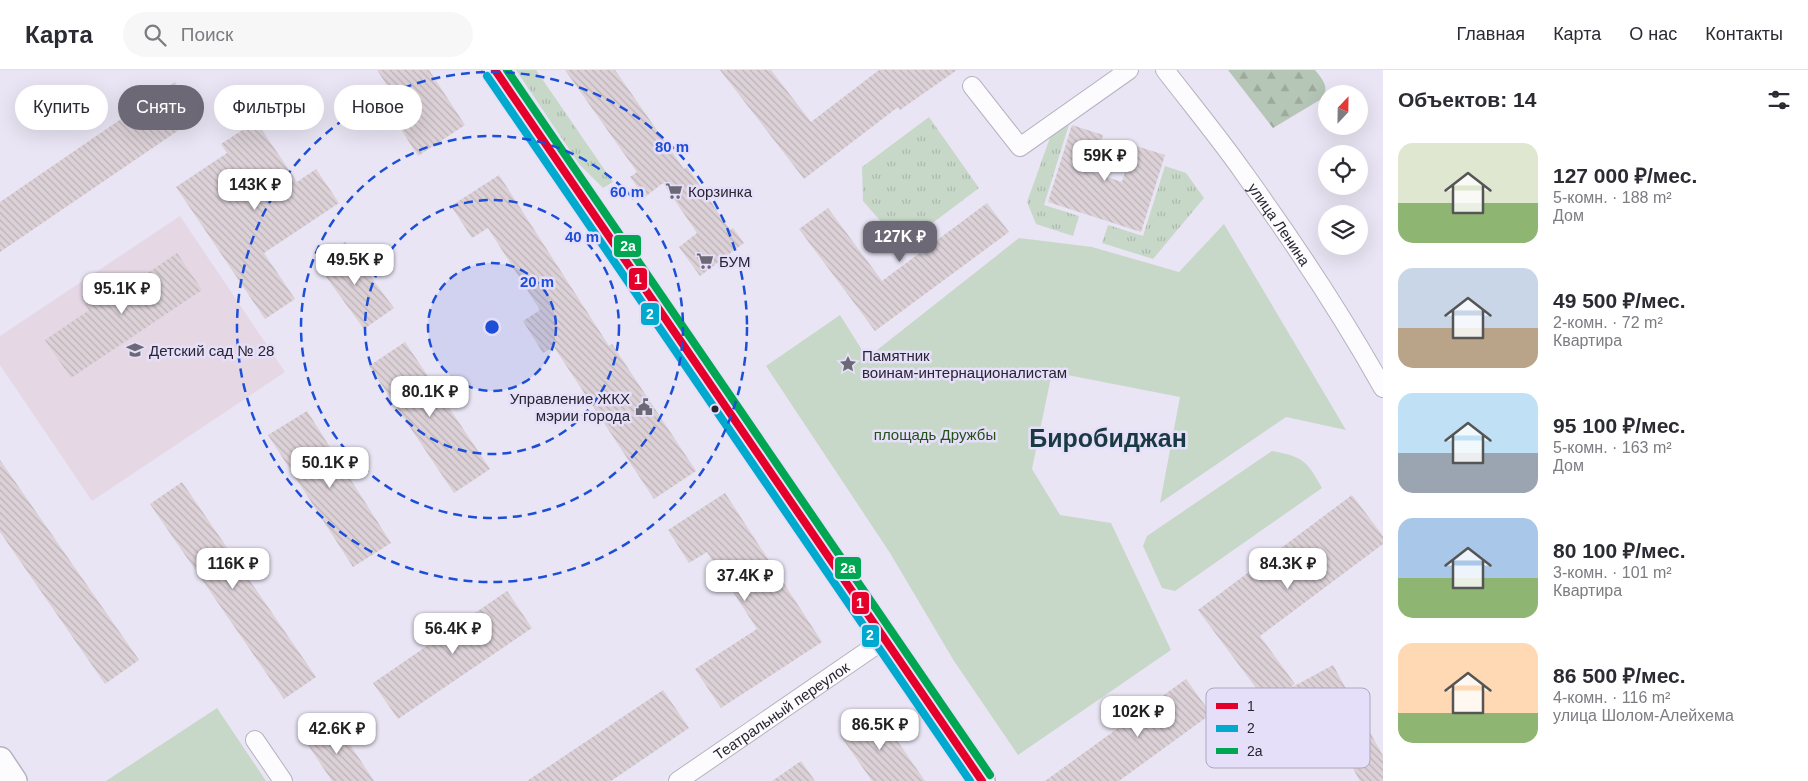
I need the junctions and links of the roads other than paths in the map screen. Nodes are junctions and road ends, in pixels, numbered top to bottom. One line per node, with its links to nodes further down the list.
1 (496, 70): 6 (main road)
2 (1129, 70): 4 (street)
3 (1165, 70): 5 (street, улица Ленина)
4 (972, 86)
5 (1383, 388)
6 (885, 639): 11 (street, Театральный переулок); 12 (main road)
7 (255, 740): 10 (street)
8 (0, 760): 9 (main road)
9 (14, 781)
10 (283, 781)
11 (678, 781)
12 (982, 781)

